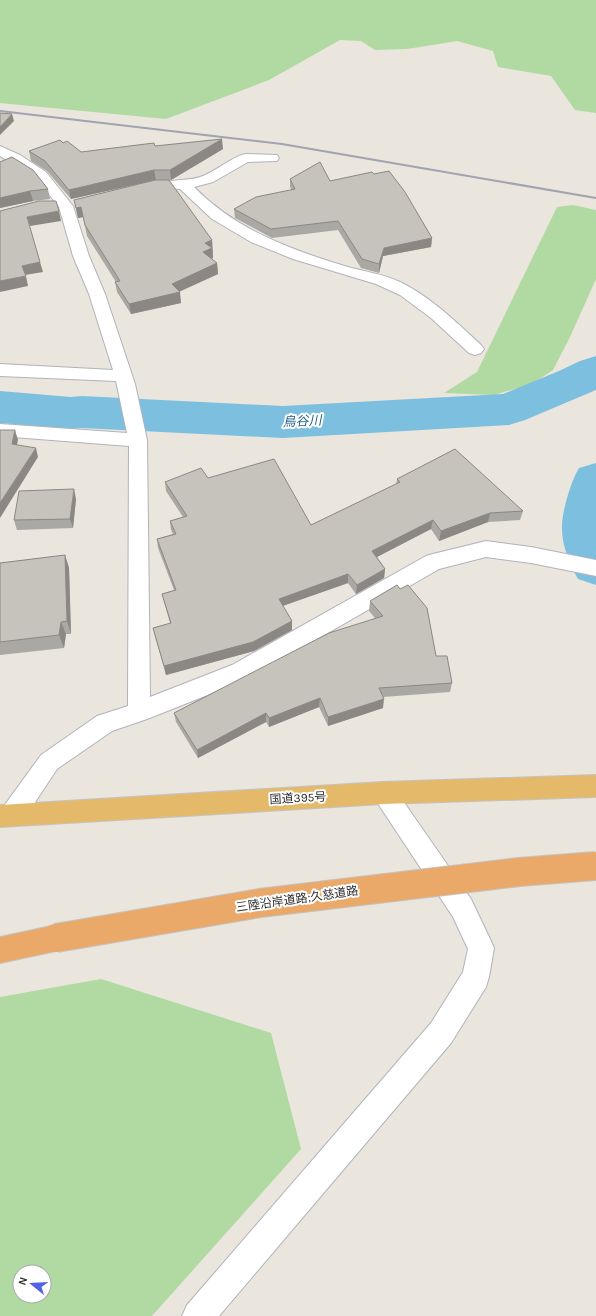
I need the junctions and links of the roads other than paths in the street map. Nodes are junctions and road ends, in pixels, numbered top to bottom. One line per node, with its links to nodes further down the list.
1 (0, 150): 5 (street)
2 (272, 158): 4 (street)
3 (156, 185): 4 (street)
4 (184, 185): 7 (street)
5 (73, 204): 6 (street); 9 (street)
6 (45, 205)
7 (475, 349)
8 (0, 370): 9 (street)
9 (125, 380): 11 (street)
10 (0, 430): 11 (street)
11 (137, 433): 13 (street)
12 (596, 568): 13 (street)
13 (139, 712): 16 (street)
14 (596, 786): 15 (highway, 国道395号)
15 (383, 793): 16 (highway, 国道395号); 19 (street)
16 (7, 815)
17 (596, 866): 18 (highway, 三陸沿岸道路;久慈道路, bridge)
18 (0, 950)
19 (198, 1316)

